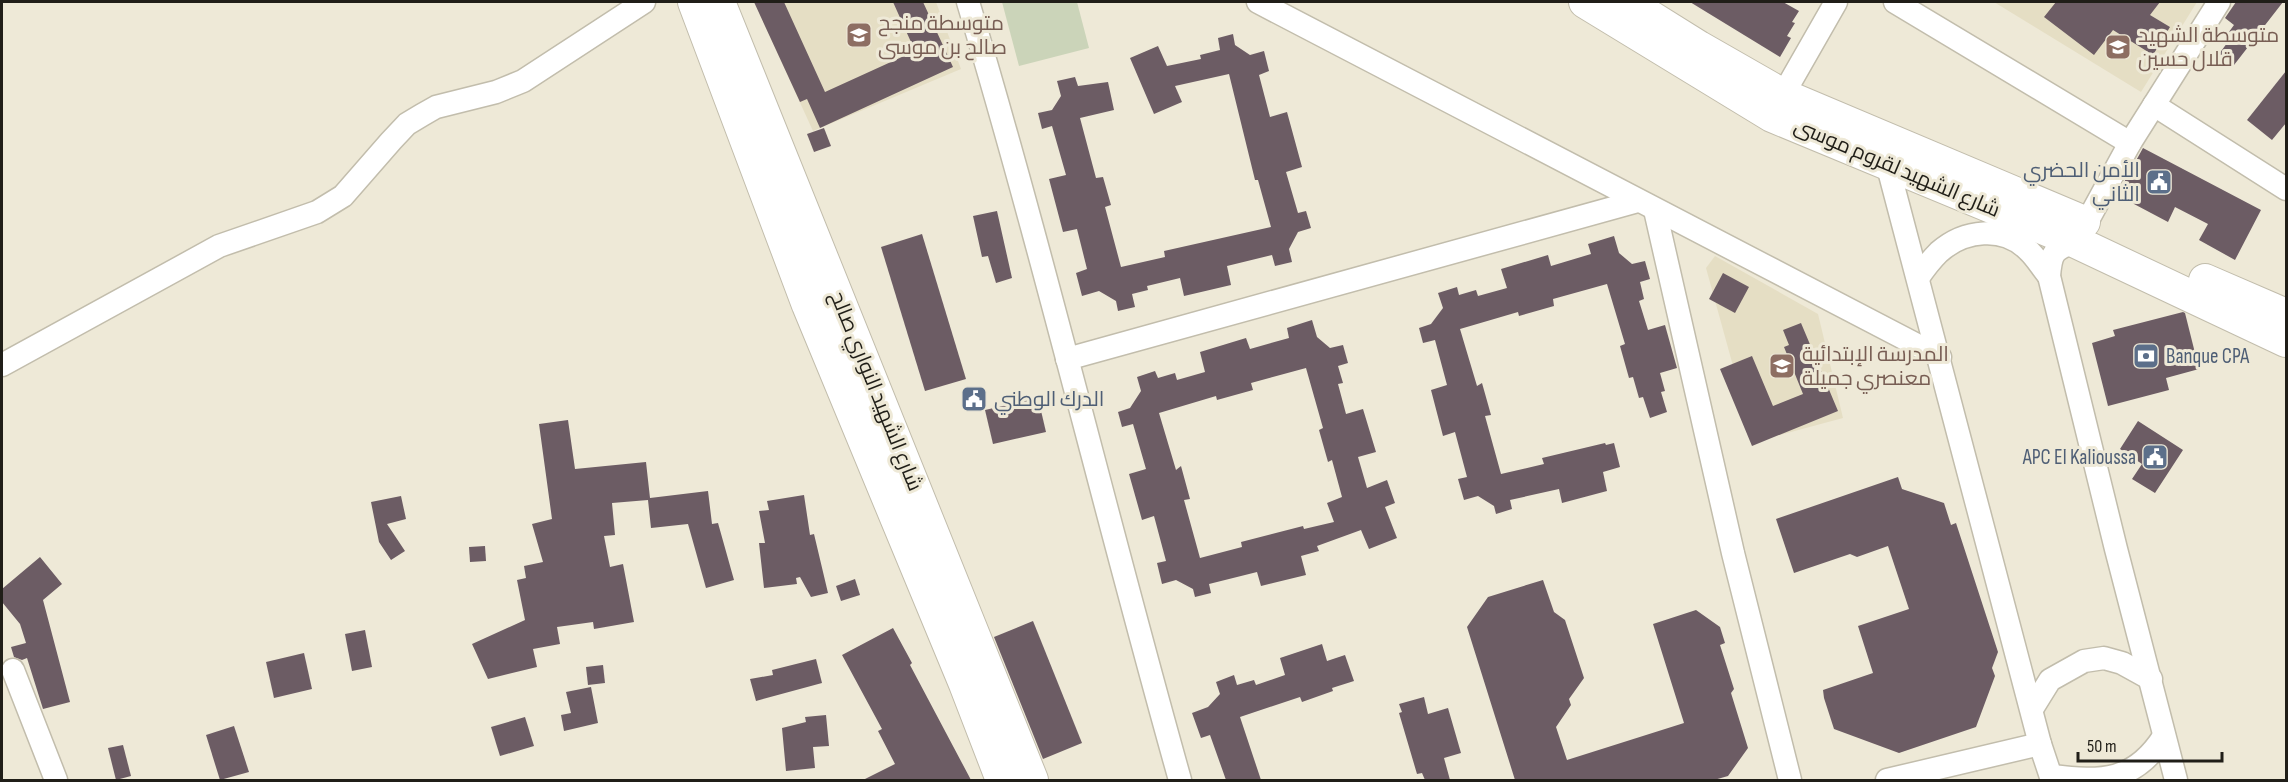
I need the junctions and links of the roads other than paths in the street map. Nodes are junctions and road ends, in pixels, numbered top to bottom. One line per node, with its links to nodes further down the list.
1 (644, 2): 24 (street)
2 (694, 2): 32 (street, شارع الشهيد النواري صالح)
3 (719, 2): 33 (street, شارع الشهيد النواري صالح)
4 (968, 2): 23 (street)
5 (1258, 2): 16 (street)
6 (1585, 2): 12 (street, شارع الشهيد لقروم موسى)
7 (1627, 2): 12 (street, شارع الشهيد لقروم موسى)
8 (1836, 2): 12 (street)
9 (1895, 2): 13 (street)
10 (2219, 2): 11 (street)
11 (2154, 105): 13 (street); 15 (street)
12 (1778, 106): 14 (street, شارع الشهيد لقروم موسى); 17 (street, شارع الشهيد لقروم موسى)
13 (2130, 143): 17 (street)
14 (1887, 164): 17 (street, شارع الشهيد لقروم موسى); 20 (street)
15 (2286, 189)
16 (1647, 206): 22 (street); 23 (street); 35 (street)
17 (2081, 233): 18 (street); 19 (street); 21 (street, شارع الشهيد لقروم موسى)
18 (2012, 238): 19 (street); 20 (street)
19 (2049, 276): 26 (street)
20 (1918, 278): 22 (street)
21 (2281, 320)
22 (1940, 357): 27 (street)
23 (1067, 358): 34 (street)
24 (2, 365)
25 (13, 670): 31 (street)
26 (2151, 679): 27 (street); 28 (street)
27 (2032, 709): 29 (street)
28 (2164, 736): 30 (street); 37 (street)
29 (2040, 744): 30 (street); 36 (street)
30 (2051, 778)
31 (56, 780)
32 (1002, 780)
33 (1032, 780)
34 (1180, 780)
35 (1790, 780)
36 (1887, 780)
37 (2176, 780)

